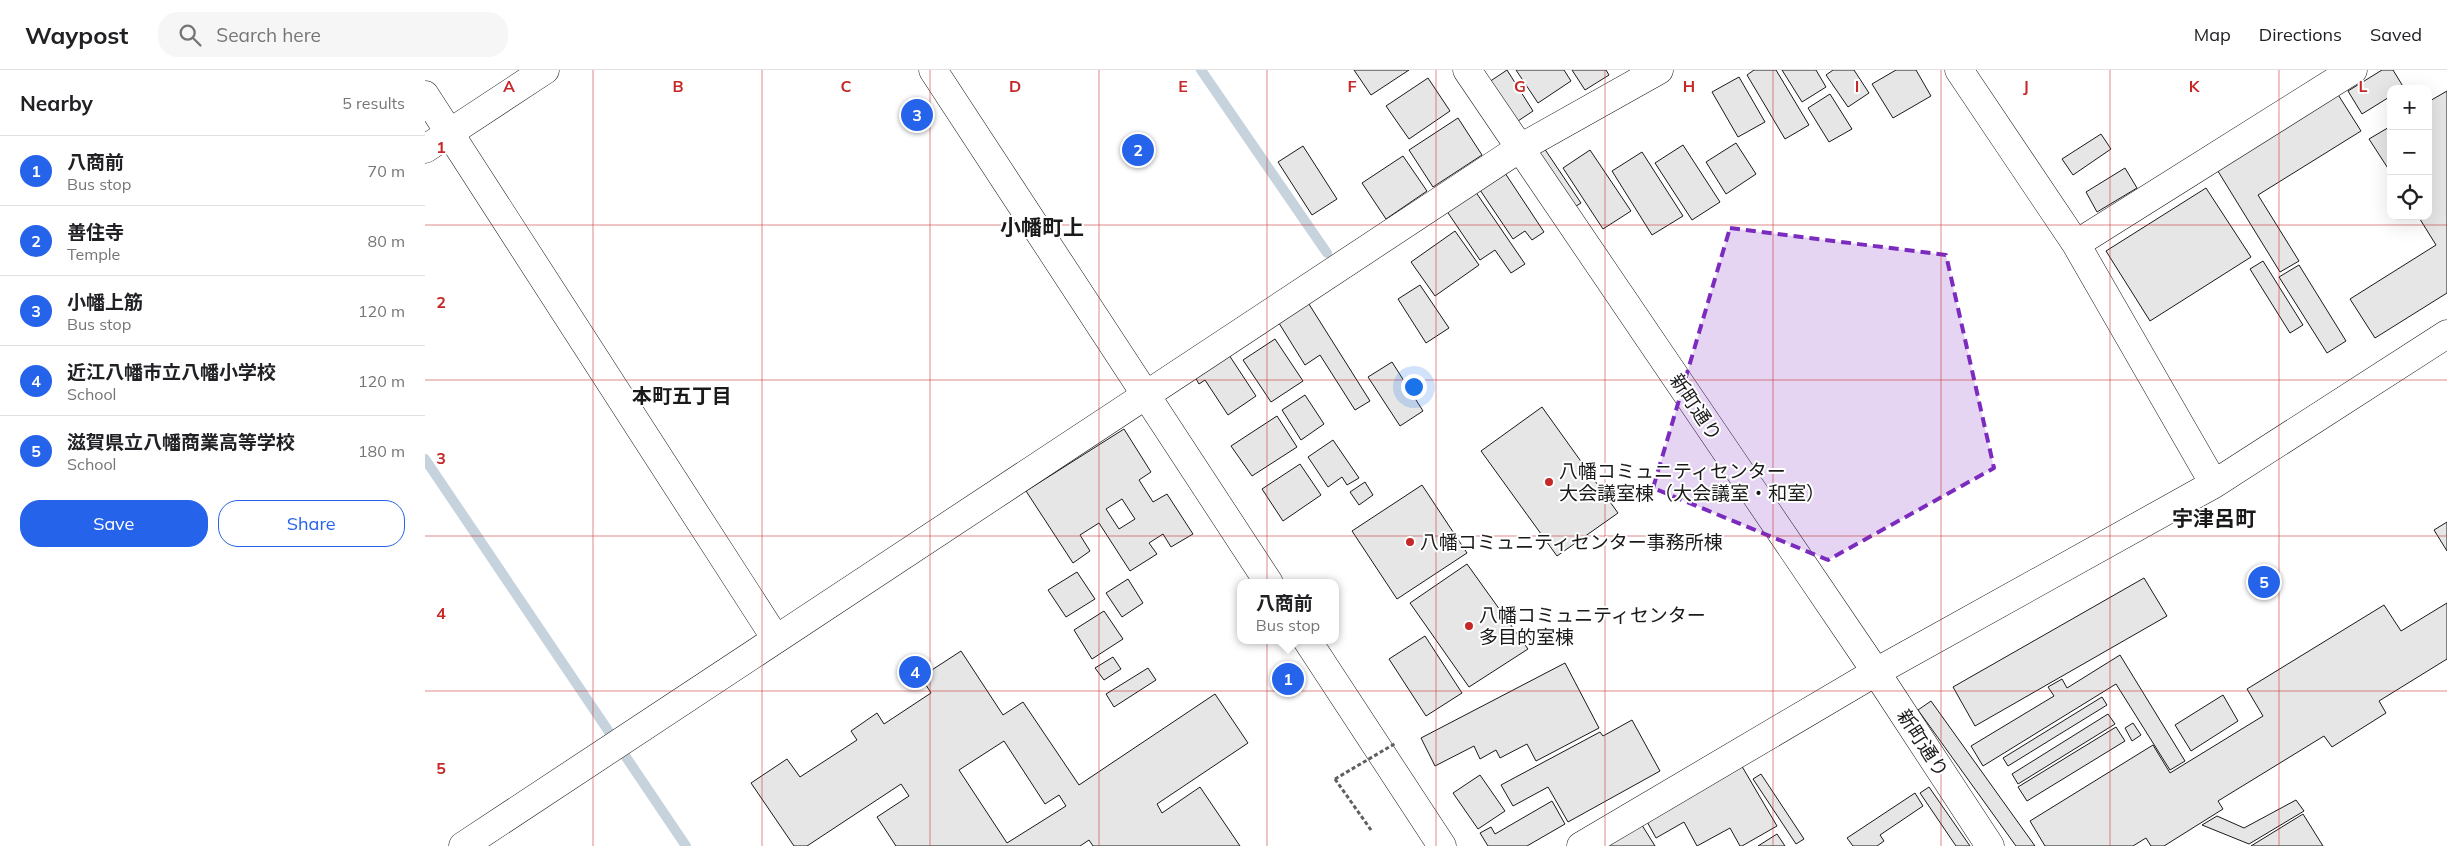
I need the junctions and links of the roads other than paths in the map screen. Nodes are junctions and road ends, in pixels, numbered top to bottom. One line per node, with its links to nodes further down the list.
1 (545, 70): 8 (street)
2 (933, 70): 13 (street)
3 (1467, 70): 9 (street, 新町通り)
4 (1659, 70): 9 (street)
5 (1959, 70): 11 (street)
6 (2353, 70): 11 (street)
7 (425, 95): 8 (street)
8 (449, 133): 10 (street); 16 (street)
9 (1520, 148): 13 (street); 18 (street, 新町通り)
10 (425, 149)
11 (2076, 244): 14 (street)
12 (2447, 334): 14 (street)
13 (1146, 395): 15 (street); 16 (street)
14 (2214, 484): 18 (street)
15 (1266, 579)
16 (775, 639): 19 (street)
17 (1310, 644): 20 (street)
18 (1877, 672): 21 (street); 22 (street, 新町通り)
19 (463, 846)
20 (1442, 846)
21 (1581, 846)
22 (1990, 846)

